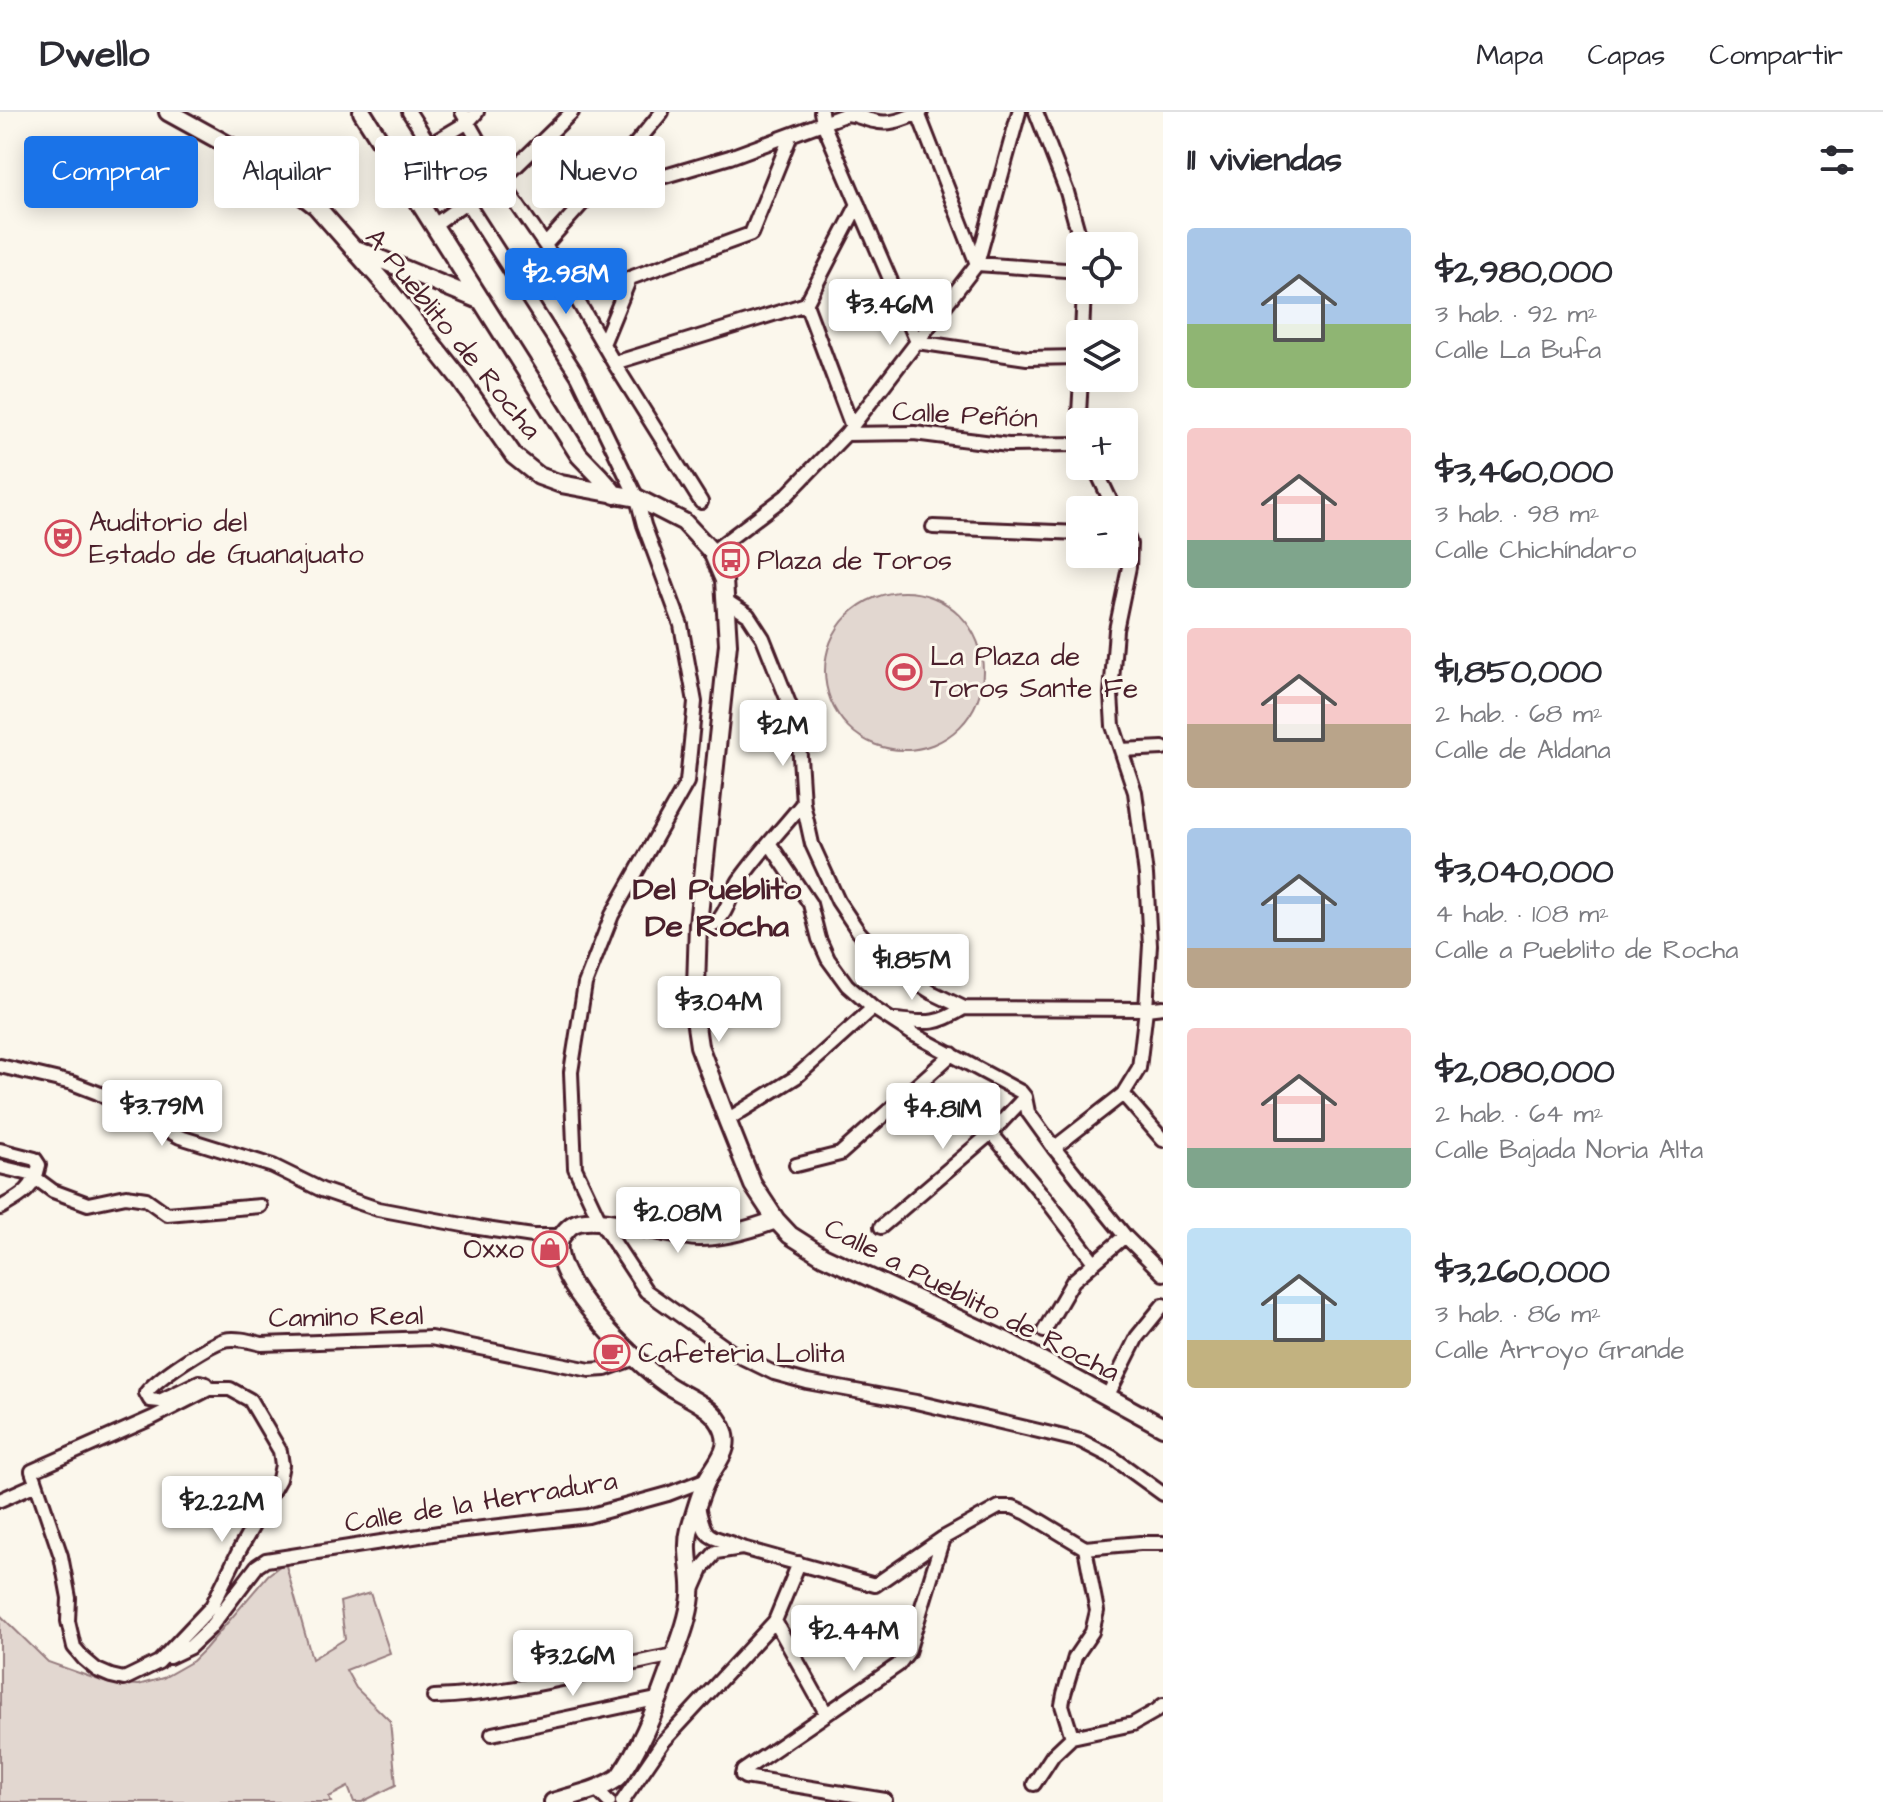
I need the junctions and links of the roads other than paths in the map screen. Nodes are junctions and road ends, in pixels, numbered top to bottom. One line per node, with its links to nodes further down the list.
1 (168, 112): 25 (street, A Pueblito de Rocha)
2 (362, 112): 22 (street)
3 (409, 112): 13 (street)
4 (477, 112): 10 (street)
5 (572, 112): 16 (street)
6 (662, 112): 24 (street)
7 (920, 112): 11 (street); 26 (street)
8 (1019, 112): 26 (street)
9 (1036, 112): 23 (street)
10 (465, 117): 14 (street); 15 (street)
11 (822, 118): 12 (street); 19 (street)
12 (791, 135): 17 (street); 31 (street)
13 (426, 136)
14 (441, 136)
15 (476, 136)
16 (516, 166)
17 (665, 176)
18 (516, 203): 24 (street)
19 (858, 204): 29 (street); 30 (street)
20 (458, 208): 22 (street)
21 (470, 208): 37 (street)
22 (434, 225): 28 (street)
23 (1078, 232)
24 (545, 245): 31 (street)
25 (351, 247): 28 (street); 36 (street, A Pueblito de Rocha)
26 (977, 264): 27 (street); 30 (street)
27 (1066, 270)
28 (482, 301): 36 (street)
29 (806, 304): 33 (street); 34 (street)
30 (917, 342): 32 (street); 34 (street)
31 (603, 344): 33 (street)
32 (1066, 357)
33 (614, 363): 38 (street)
34 (849, 430): 35 (street, Calle Peñón); 41 (street)
35 (1066, 444)
36 (615, 495): 37 (street, A Pueblito de Rocha)
37 (637, 498): 41 (street, Calle a Pueblito de Rocha); 69 (street)
38 (701, 502)
39 (933, 527): 40 (street)
40 (1066, 532)
41 (712, 552): 43 (street, Calle a Pueblito de Rocha)
42 (1129, 568): 45 (street)
43 (725, 600): 46 (street); 48 (street, Calle a Pueblito de Rocha)
44 (1163, 748): 45 (street)
45 (1121, 750): 52 (street)
46 (803, 803): 47 (street); 51 (street)
47 (770, 844): 48 (street); 50 (street)
48 (698, 924): 58 (street, Calle a Pueblito de Rocha)
49 (1163, 1007): 52 (street)
50 (873, 1008): 53 (street); 58 (street)
51 (964, 1008): 52 (street); 53 (street)
52 (1146, 1009): 56 (street)
53 (892, 1020): 54 (street)
54 (952, 1054): 57 (street); 63 (street)
55 (0, 1066): 71 (street)
56 (1123, 1094): 60 (street); 61 (street)
57 (1025, 1097): 59 (street); 61 (street)
58 (727, 1120): 68 (street, Calle a Pueblito de Rocha)
59 (991, 1133): 70 (street); 73 (street)
60 (1163, 1140)
61 (1054, 1148): 72 (street)
62 (0, 1150): 65 (street)
63 (796, 1165)
64 (0, 1167): 65 (street)
65 (37, 1177): 66 (street); 67 (street)
66 (260, 1206)
67 (0, 1208)
68 (776, 1220): 69 (street); 79 (street, Calle a Pueblito de Rocha)
69 (600, 1221): 71 (street); 83 (street)
70 (881, 1227)
71 (562, 1236): 77 (street)
72 (1125, 1236): 73 (street); 74 (street)
73 (1094, 1262): 76 (street)
74 (1163, 1274)
75 (1163, 1305): 79 (street)
76 (1044, 1331)
77 (635, 1358): 78 (street, Camino Real); 81 (street)
78 (209, 1389): 82 (street); 94 (street)
79 (1107, 1397): 80 (street, Calle a Pueblito de Rocha)
80 (1163, 1427)
81 (707, 1479): 85 (street); 94 (street, Calle de la Herradura)
82 (36, 1484): 84 (street); 94 (street, Calle de la Herradura)
83 (1163, 1494)
84 (0, 1500)
85 (698, 1506): 88 (street); 91 (street)
86 (943, 1538): 89 (street); 90 (street); 98 (street)
87 (1163, 1543): 89 (street)
88 (742, 1548): 90 (street); 91 (street)
89 (1085, 1548): 100 (street)
90 (799, 1563): 92 (street)
91 (691, 1593): 93 (street)
92 (775, 1621): 98 (street); 105 (street)
93 (675, 1655): 95 (street); 96 (street)
94 (159, 1662)
95 (434, 1697)
96 (661, 1698): 99 (street); 102 (street)
97 (1163, 1705): 100 (street)
98 (826, 1713): 106 (street)
99 (492, 1734)
100 (1072, 1737): 101 (street)
101 (1034, 1784)
102 (595, 1788): 103 (street); 104 (street)
103 (553, 1802)
104 (609, 1802)
105 (622, 1802)
106 (884, 1802)

